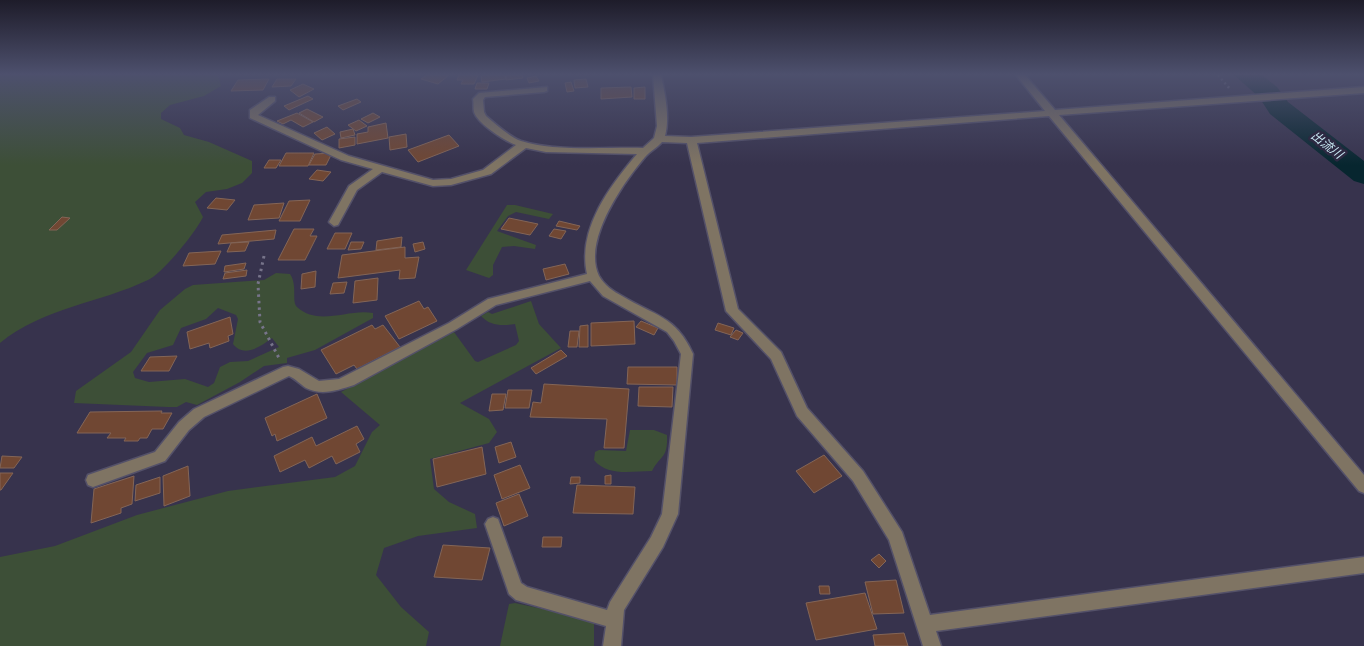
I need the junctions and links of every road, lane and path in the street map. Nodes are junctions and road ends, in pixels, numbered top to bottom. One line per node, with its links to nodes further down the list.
1 (263, 105): 11 (street)
2 (478, 105): 9 (street)
3 (660, 105): 7 (street)
4 (1046, 105): 6 (street)
5 (1159, 105): 6 (street)
6 (1053, 114): 8 (street); 17 (street)
7 (659, 139): 8 (street); 10 (street)
8 (691, 140): 21 (street)
9 (523, 145): 10 (street); 11 (street)
10 (644, 152): 14 (street)
11 (381, 168): 12 (street)
12 (334, 222)
13 (264, 256): 15 (path)
14 (593, 276): 15 (street); 20 (street)
15 (288, 371): 16 (street)
16 (93, 480)
17 (1364, 486)
18 (493, 524): 20 (street)
19 (1364, 565): 21 (street)
20 (613, 620): 22 (street)
21 (925, 624): 23 (street)
22 (612, 646)
23 (932, 646)

